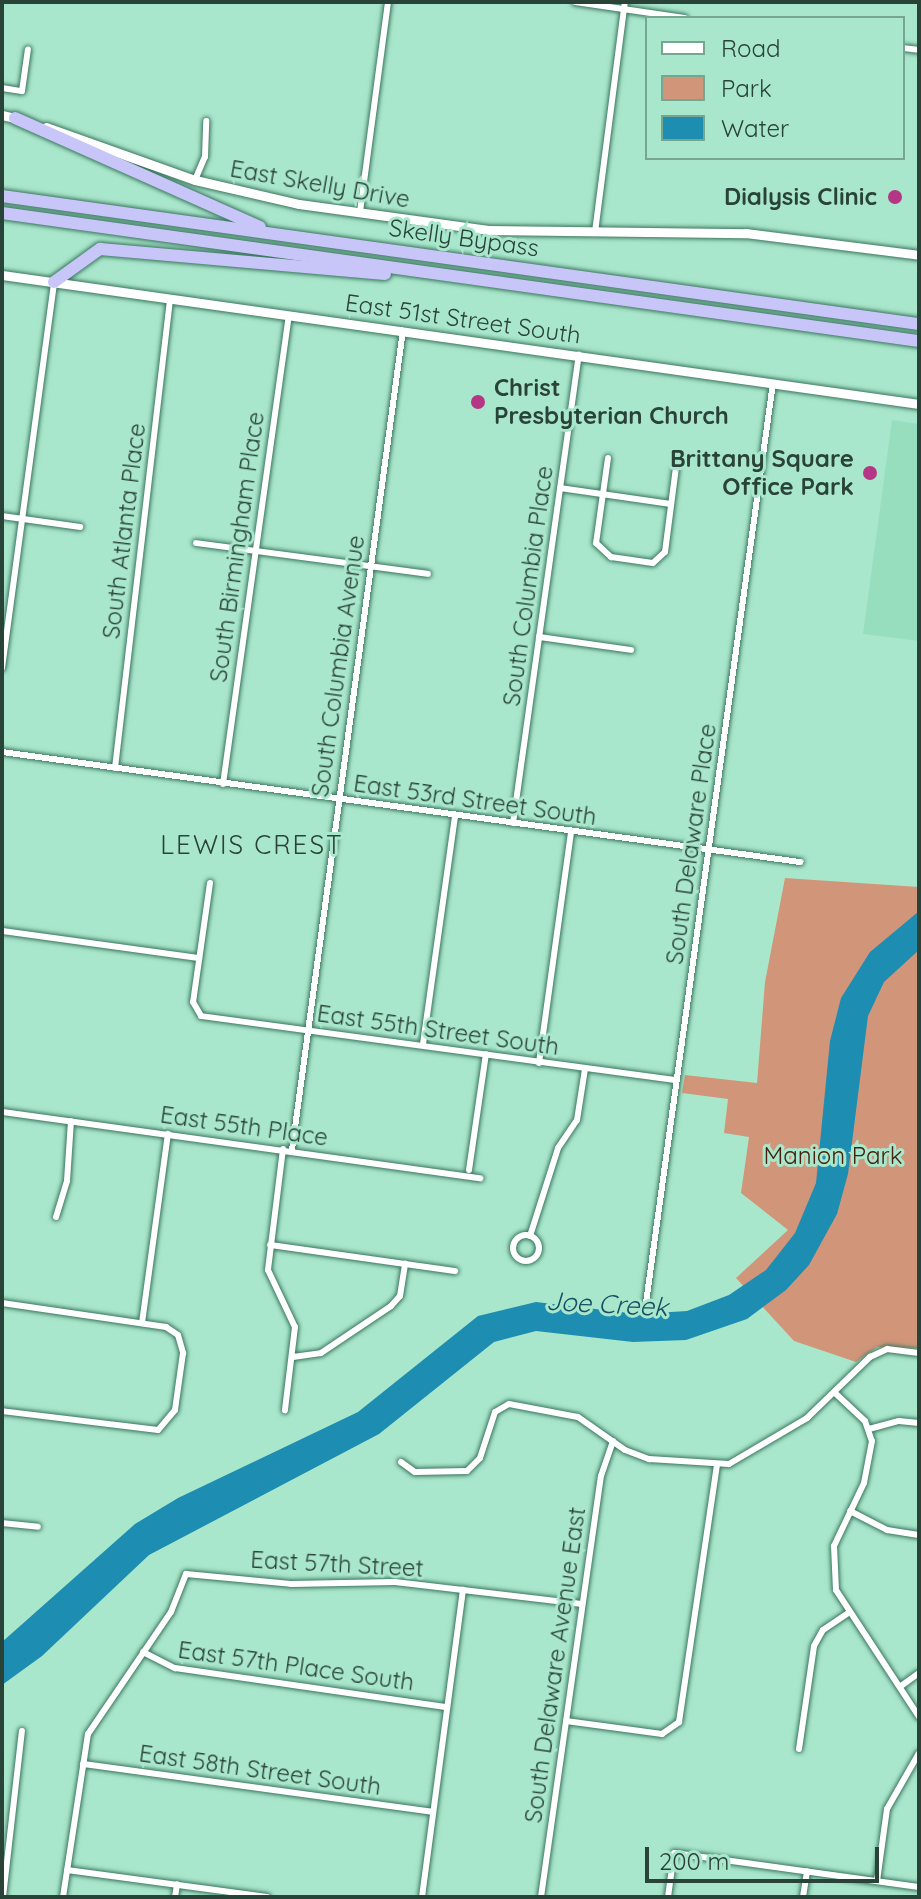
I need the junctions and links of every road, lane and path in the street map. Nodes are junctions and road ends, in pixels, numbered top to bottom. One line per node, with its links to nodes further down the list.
1 (388, 2): 11 (street)
2 (575, 2): 3 (street)
3 (624, 5): 4 (street); 13 (street)
4 (676, 16)
5 (28, 49): 6 (street)
6 (2, 88)
7 (9, 116): 9 (main road, East Skelly Drive); 14 (highway)
8 (206, 121): 9 (street)
9 (195, 180): 11 (main road, East Skelly Drive)
10 (2, 196): 14 (highway, Skelly Bypass)
11 (360, 212): 13 (main road, East Skelly Drive)
12 (2, 213): 18 (highway, Skelly Bypass)
13 (595, 232): 15 (main road, East Skelly Drive)
14 (282, 235): 21 (highway, Skelly Bypass)
15 (919, 255)
16 (2, 275): 17 (main road, East 51st Street South)
17 (54, 282): 18 (highway); 19 (main road, East 51st Street South); 33 (street)
18 (500, 283): 23 (highway, Skelly Bypass)
19 (170, 298): 20 (main road, East 51st Street South); 43 (street, South Atlanta Place)
20 (289, 316): 22 (main road, East 51st Street South); 36 (street, South Birmingham Place)
21 (919, 322)
22 (403, 330): 24 (main road, East 51st Street South); 37 (street, South Columbia Avenue)
23 (919, 341)
24 (579, 355): 25 (main road, East 51st Street South); 29 (street, South Columbia Place)
25 (773, 383): 26 (main road, East 51st Street South); 49 (street, South Delaware Place)
26 (919, 404)
27 (608, 458): 30 (street)
28 (676, 467): 31 (street)
29 (560, 488): 30 (street); 39 (street, South Columbia Place)
30 (603, 494): 31 (street); 31 (street)
31 (671, 504)
32 (2, 516): 33 (street)
33 (23, 519): 34 (street); 41 (street)
34 (80, 527)
35 (196, 543): 36 (street)
36 (254, 551): 37 (street); 44 (street, South Birmingham Place)
37 (369, 566): 38 (street); 45 (street, South Columbia Avenue)
38 (428, 574)
39 (539, 637): 40 (street); 47 (street, South Columbia Place)
40 (631, 650)
41 (2, 668)
42 (2, 752): 43 (street, East 53rd Street South)
43 (115, 768): 44 (street, East 53rd Street South)
44 (223, 784): 45 (street, East 53rd Street South)
45 (338, 800): 46 (street, East 53rd Street South); 54 (street, South Columbia Avenue)
46 (455, 815): 47 (street, East 53rd Street South); 55 (street)
47 (513, 823): 48 (street, East 53rd Street South)
48 (571, 831): 49 (street, East 53rd Street South); 57 (street)
49 (709, 850): 50 (street, East 53rd Street South); 59 (street, South Delaware Place)
50 (800, 862)
51 (210, 883): 53 (street)
52 (2, 931): 53 (street)
53 (199, 958): 54 (street, East 55th Street South)
54 (305, 1030): 55 (street, East 55th Street South); 64 (street, South Columbia Avenue)
55 (423, 1044): 56 (street, East 55th Street South)
56 (486, 1054): 57 (street, East 55th Street South); 65 (street)
57 (539, 1063): 58 (street, East 55th Street South)
58 (585, 1069): 59 (street, East 55th Street South); 68 (street)
59 (676, 1080): 73 (street, South Delaware Place)
60 (2, 1112): 61 (street, East 55th Place)
61 (71, 1121): 62 (street, East 55th Place); 67 (street)
62 (168, 1134): 63 (street, East 55th Place); 74 (street)
63 (283, 1149): 64 (street, East 55th Place); 69 (street)
64 (292, 1150): 66 (street, East 55th Place)
65 (469, 1170)
66 (480, 1178)
67 (56, 1217)
68 (530, 1236): 68 (street)
69 (270, 1245): 70 (street); 76 (street)
70 (405, 1263): 71 (street); 76 (street)
71 (455, 1271)
72 (2, 1303): 74 (street)
73 (645, 1310)
74 (142, 1323): 79 (street)
75 (919, 1353): 77 (street)
76 (293, 1357): 78 (street)
77 (834, 1392): 81 (street); 84 (street)
78 (285, 1410)
79 (2, 1411)
80 (919, 1423): 81 (street)
81 (869, 1429): 85 (street)
82 (613, 1441): 83 (street); 84 (street); 90 (street, South Delaware Avenue East)
83 (401, 1462)
84 (717, 1466): 97 (street)
85 (850, 1511): 88 (street); 91 (street)
86 (2, 1523): 87 (street)
87 (38, 1527)
88 (919, 1535)
89 (463, 1590): 90 (street, East 57th Street); 92 (street, East 57th Street); 95 (street)
90 (582, 1604): 97 (street, South Delaware Avenue East)
91 (848, 1613): 94 (street); 99 (street)
92 (143, 1652): 95 (street, East 57th Place South); 102 (street)
93 (919, 1673): 94 (street)
94 (901, 1686): 96 (street)
95 (447, 1707): 103 (street)
96 (919, 1717)
97 (566, 1721): 116 (street, South Delaware Avenue East)
98 (22, 1731): 105 (street)
99 (799, 1749)
100 (919, 1753): 101 (street)
101 (918, 1762): 108 (street)
102 (83, 1764): 103 (street, East 58th Street South); 106 (street)
103 (433, 1812): 115 (street)
104 (2, 1834): 105 (street)
105 (11, 1835): 111 (street)
106 (67, 1870): 109 (street); 112 (street)
107 (807, 1871): 108 (street); 117 (street); 118 (street)
108 (877, 1881): 110 (street)
109 (177, 1884): 113 (street); 114 (street)
110 (919, 1887)
111 (3, 1897)
112 (63, 1897)
113 (175, 1897)
114 (267, 1897)
115 (422, 1897)
116 (541, 1897)
117 (668, 1897)
118 (803, 1897)

